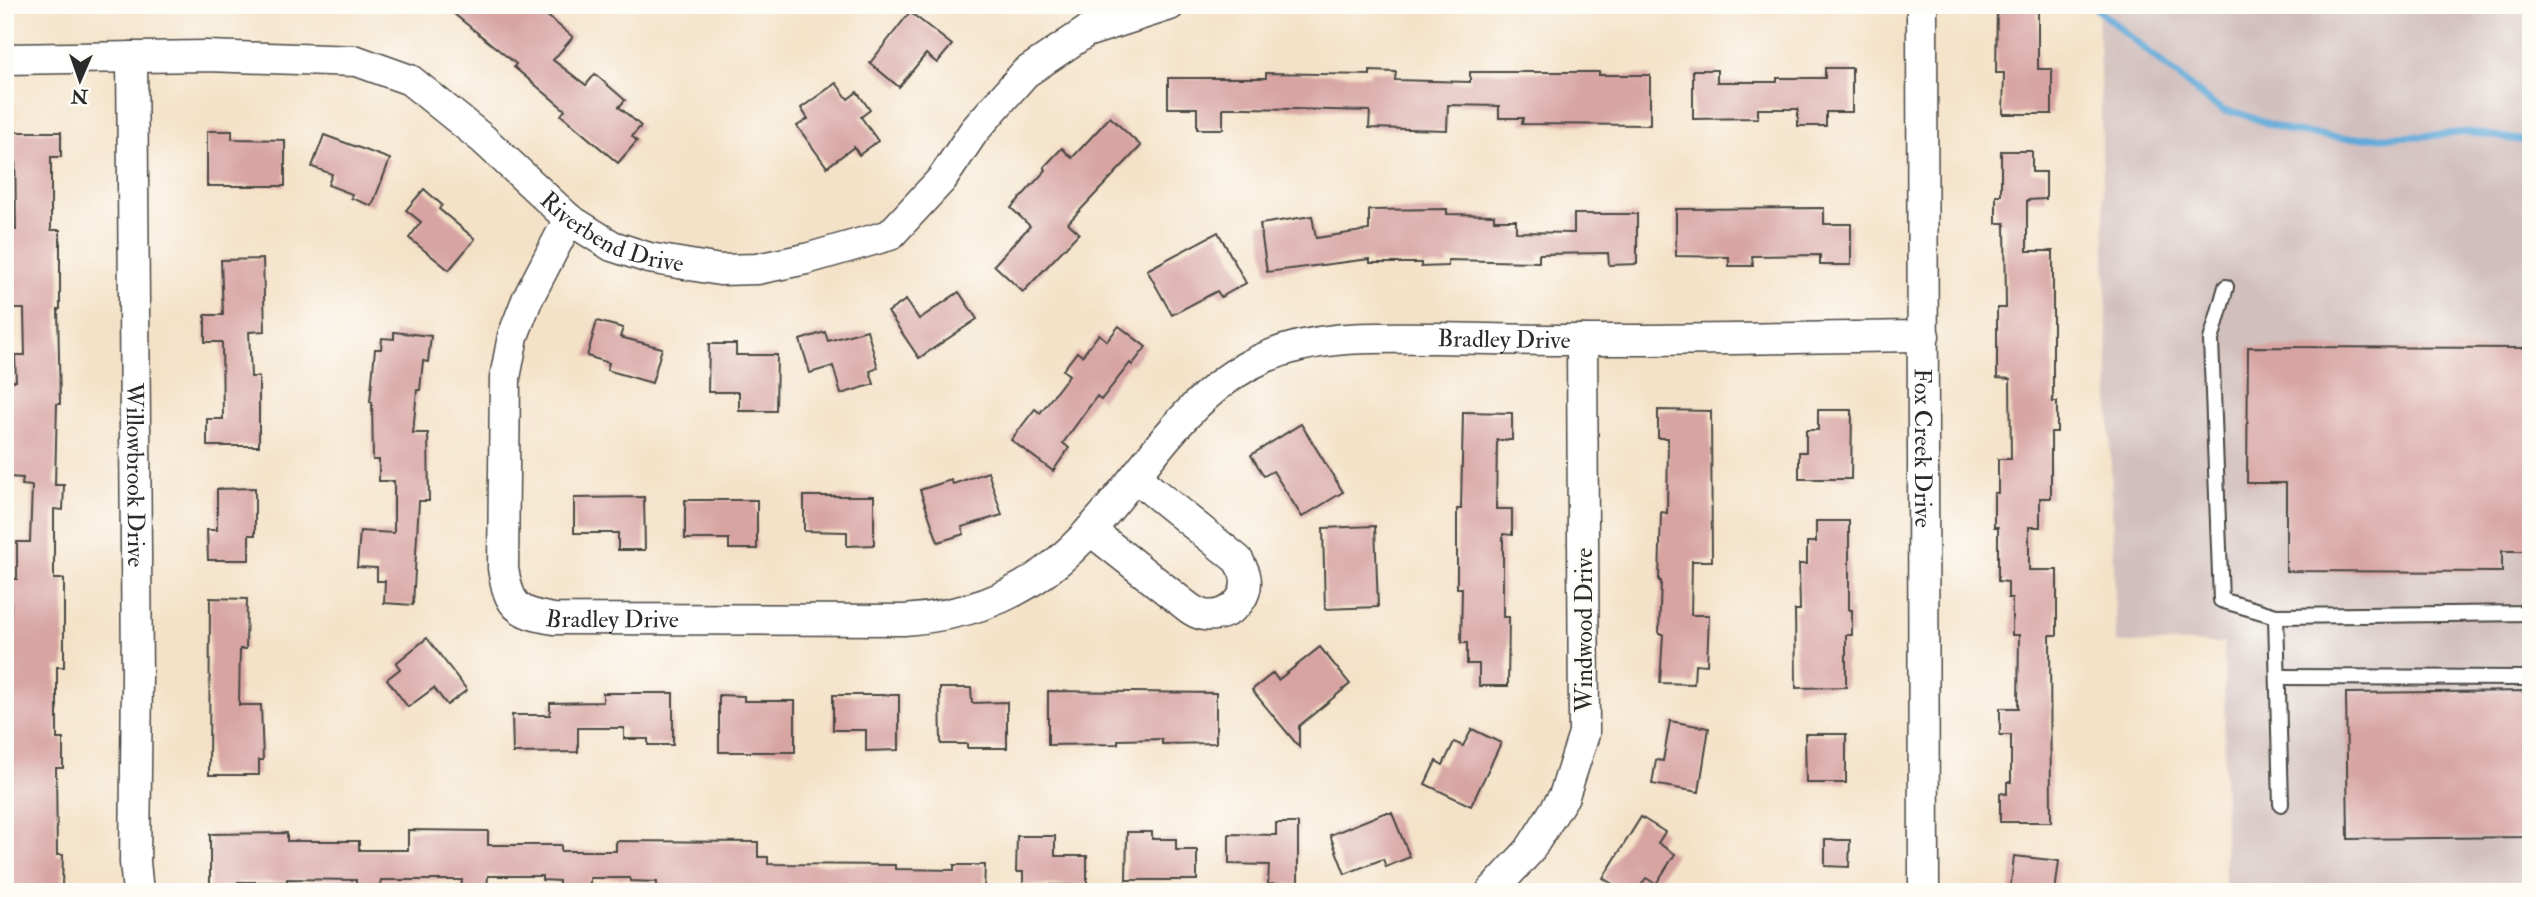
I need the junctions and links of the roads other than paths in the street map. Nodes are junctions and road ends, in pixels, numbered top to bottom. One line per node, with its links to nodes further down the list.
1 (1170, 5): 5 (street, Riverbend Drive)
2 (1922, 5): 7 (street, Fox Creek Drive)
3 (132, 57): 4 (street, Riverbend Drive); 5 (street, Riverbend Drive); 16 (street, Willowbrook Drive)
4 (5, 59)
5 (569, 219): 10 (street, Bradley Drive)
6 (2226, 287): 12 (lane)
7 (1924, 336): 8 (street, Bradley Drive); 18 (street, Fox Creek Drive)
8 (1581, 340): 9 (street, Bradley Drive); 17 (street, Windwood Drive)
9 (1135, 477): 10 (street, Bradley Drive); 10 (street)
10 (1090, 530)
11 (2531, 613): 12 (lane)
12 (2276, 616): 13 (lane)
13 (2278, 677): 14 (lane); 15 (lane)
14 (2531, 678)
15 (2281, 804)
16 (138, 892)
17 (1491, 892)
18 (1924, 892)

